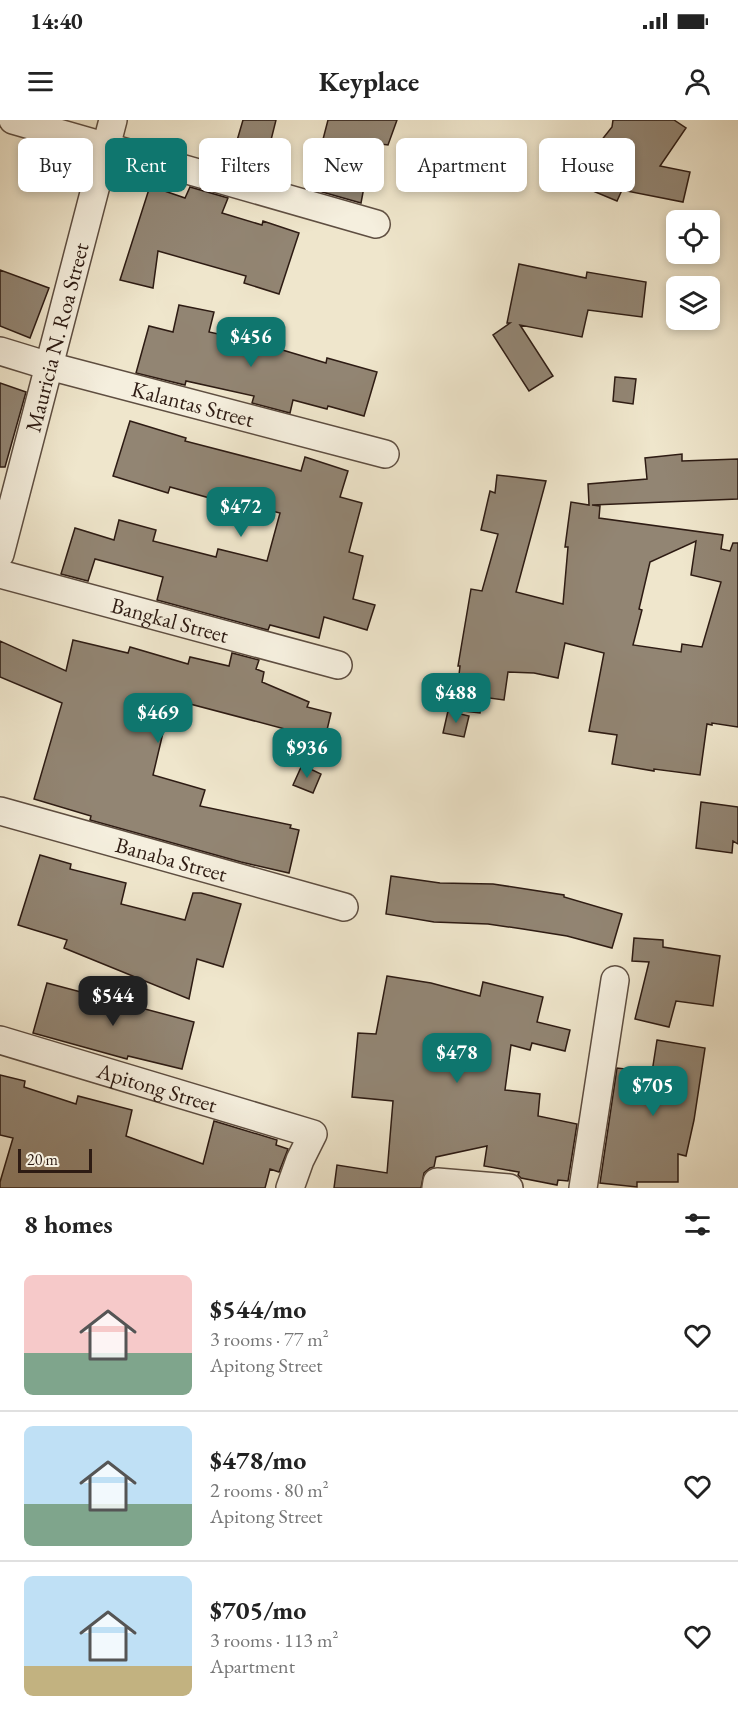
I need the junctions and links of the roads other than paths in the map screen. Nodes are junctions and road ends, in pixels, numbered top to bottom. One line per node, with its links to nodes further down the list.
1 (13, 120): 4 (street)
2 (113, 120): 3 (street, Mauricia N. Roa Street)
3 (108, 138)
4 (105, 147): 8 (street, Mauricia N. Roa Street)
5 (187, 170): 6 (street)
6 (376, 224)
7 (0, 351): 8 (street, Kalantas Street)
8 (49, 366): 9 (street, Kalantas Street); 10 (street, Mauricia N. Roa Street)
9 (385, 454)
10 (0, 554)
11 (0, 574): 12 (street, Bangkal Street)
12 (338, 665)
13 (0, 811): 14 (street, Banaba Street)
14 (344, 907)
15 (615, 980): 20 (street)
16 (0, 1040): 17 (street, Apitong Street)
17 (290, 1188)
18 (436, 1188): 19 (street)
19 (509, 1188)
20 (582, 1188)

